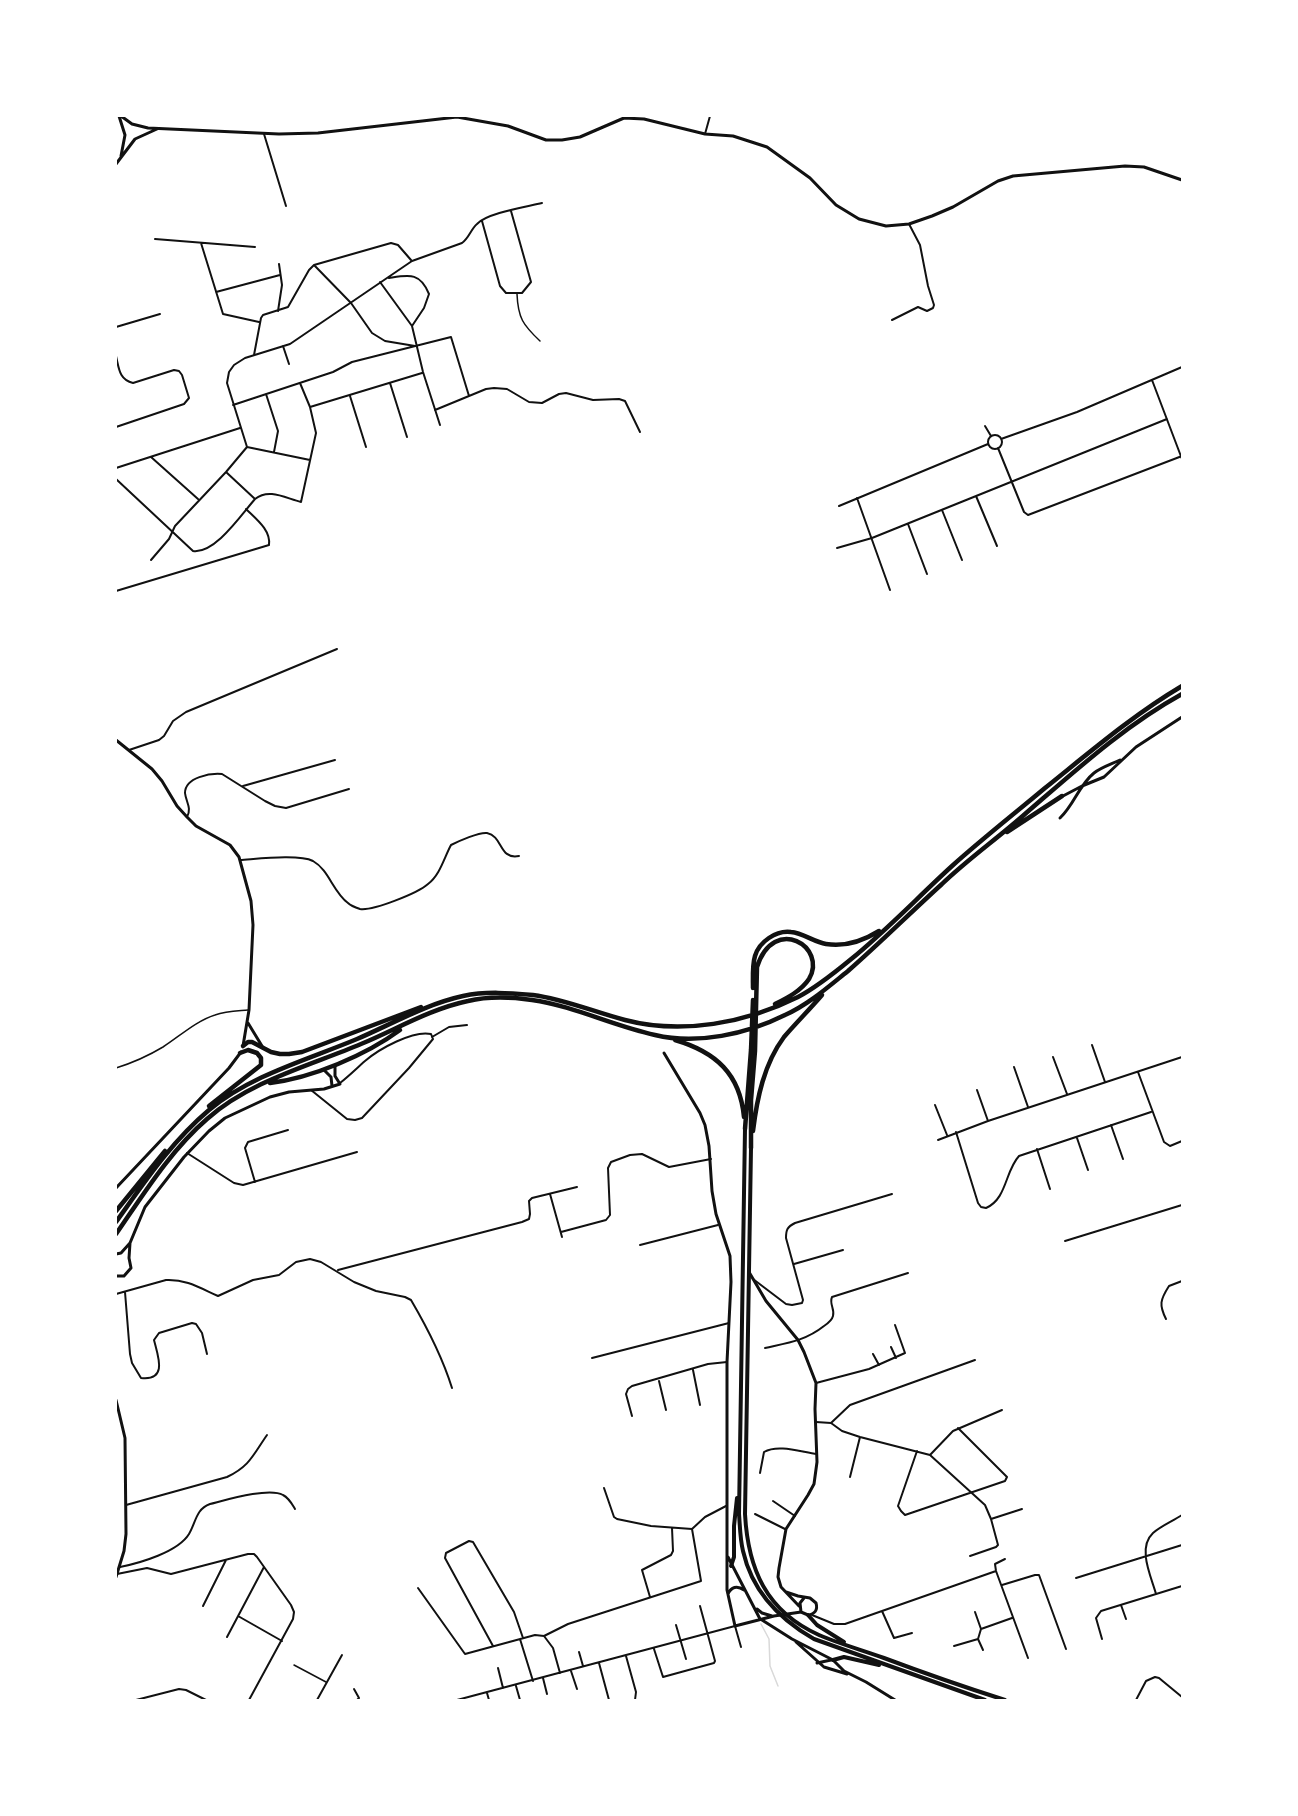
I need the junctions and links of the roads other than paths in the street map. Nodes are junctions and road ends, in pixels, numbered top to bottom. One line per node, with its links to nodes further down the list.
1 (120, 116): 3 (street); 6 (street)
2 (710, 116): 8 (street)
3 (132, 124): 4 (street); 6 (street)
4 (137, 126): 5 (street); 9 (street)
5 (159, 128): 7 (street); 9 (street)
6 (125, 132): 9 (street); 10 (street)
7 (264, 134): 8 (street); 14 (street)
8 (705, 134): 17 (street)
9 (137, 137): 10 (street)
10 (120, 158): 11 (street)
11 (116, 164)
12 (1182, 180): 17 (street)
13 (542, 203): 15 (street)
14 (286, 206)
15 (511, 211): 16 (street); 28 (street)
16 (482, 220): 21 (street); 28 (street)
17 (909, 224): 32 (street)
18 (155, 239): 19 (street)
19 (201, 243): 20 (street); 27 (street)
20 (255, 247)
21 (412, 261): 23 (street); 25 (street)
22 (279, 264): 24 (street)
23 (314, 266): 29 (street); 30 (street)
24 (280, 275): 27 (street); 30 (street)
25 (386, 278): 26 (street); 34 (street)
26 (380, 282): 29 (street); 34 (street)
27 (216, 293): 33 (street)
28 (517, 294): 36 (lane)
29 (351, 303): 37 (street); 38 (street)
30 (278, 310): 33 (street)
31 (160, 314): 35 (street)
32 (892, 320)
33 (259, 322): 39 (street)
34 (412, 326): 38 (street)
35 (116, 327)
36 (540, 341)
37 (283, 346): 39 (street); 41 (street)
38 (416, 347): 43 (street); 46 (street); 49 (street)
39 (254, 355): 50 (street)
40 (116, 356): 56 (street)
41 (289, 363)
42 (1182, 367): 44 (street)
43 (423, 372): 45 (street); 52 (street)
44 (1152, 380): 53 (street); 61 (street)
45 (390, 382): 48 (street); 60 (street)
46 (300, 383): 47 (street); 51 (street)
47 (266, 394): 50 (street); 66 (street)
48 (350, 396): 51 (street); 64 (street)
49 (468, 396): 52 (street); 58 (street)
50 (233, 405): 57 (street)
51 (310, 407): 69 (street)
52 (435, 410): 54 (street)
53 (1167, 419): 68 (street); 73 (street)
54 (440, 425)
55 (985, 426): 59 (street)
56 (116, 427)
57 (240, 428): 63 (street); 67 (street)
58 (640, 432)
59 (991, 436): 61 (street); 62 (street)
60 (407, 437)
61 (1001, 439): 65 (street)
62 (988, 444): 65 (street); 75 (street)
63 (247, 447): 66 (street); 71 (street)
64 (366, 447)
65 (998, 448): 73 (street)
66 (274, 452): 69 (street)
67 (150, 457): 70 (street); 77 (street)
68 (1182, 457): 73 (street)
69 (310, 460): 76 (street)
70 (116, 468)
71 (226, 472): 76 (street); 77 (street)
72 (116, 479): 82 (street)
73 (1011, 481): 74 (street)
74 (976, 496): 80 (street); 84 (street)
75 (857, 498): 78 (street); 83 (street)
76 (255, 499): 79 (street)
77 (199, 500): 82 (street)
78 (839, 506)
79 (246, 509): 82 (street); 90 (street)
80 (942, 510): 81 (street); 87 (street)
81 (908, 523): 83 (street); 88 (street)
82 (172, 532): 86 (street)
83 (872, 538): 85 (street); 89 (street)
84 (997, 546)
85 (837, 548)
86 (151, 560)
87 (962, 560)
88 (927, 574)
89 (890, 590)
90 (116, 591)
91 (337, 649): 96 (street)
92 (1182, 686): 109 (highway)
93 (1182, 694): 106 (highway)
94 (1182, 717): 97 (street)
95 (116, 740): 96 (street)
96 (129, 750): 104 (street)
97 (1122, 759): 100 (street); 100 (street)
98 (335, 760): 99 (street)
99 (243, 786): 101 (street); 104 (street)
100 (1082, 786): 102 (street); 103 (street)
101 (349, 789)
102 (1062, 796): 103 (street); 106 (highway)
103 (1071, 806): 105 (street)
104 (187, 817): 108 (street)
105 (1060, 818)
106 (992, 842): 110 (highway)
107 (519, 856): 108 (street)
108 (240, 860): 113 (street)
109 (898, 917): 111 (highway); 114 (highway)
110 (832, 984): 119 (highway); 154 (highway)
111 (755, 992): 114 (highway); 123 (highway)
112 (444, 1001): 114 (highway); 122 (highway); 144 (highway)
113 (249, 1010): 115 (street); 130 (lane)
114 (761, 1012)
115 (248, 1022): 121 (street); 122 (street)
116 (408, 1023): 119 (highway); 128 (highway); 133 (highway)
117 (467, 1025): 118 (street)
118 (432, 1037): 135 (street); 137 (street)
119 (667, 1038): 146 (highway)
120 (1092, 1045): 134 (street)
121 (243, 1046): 122 (highway); 124 (street)
122 (263, 1047)
123 (753, 1050): 146 (highway); 154 (highway)
124 (240, 1053): 144 (highway); 163 (street)
125 (664, 1053): 158 (street)
126 (1182, 1057): 132 (street)
127 (1053, 1058): 139 (street)
128 (335, 1066): 131 (highway); 135 (street)
129 (1014, 1067): 141 (street)
130 (116, 1068)
131 (324, 1070): 133 (highway); 136 (street)
132 (1138, 1072): 134 (street); 142 (street)
133 (264, 1083): 172 (highway)
134 (1106, 1083): 139 (street)
135 (340, 1084): 136 (street)
136 (332, 1087): 137 (street)
137 (311, 1090): 157 (street)
138 (977, 1090): 143 (street)
139 (1067, 1094): 141 (street)
140 (935, 1105): 150 (street)
141 (1028, 1107): 143 (street)
142 (1151, 1112): 145 (street); 153 (street)
143 (988, 1121): 149 (street)
144 (193, 1124): 148 (highway)
145 (1111, 1125): 151 (street); 159 (street)
146 (745, 1129): 222 (main road)
147 (288, 1130): 161 (street)
148 (184, 1132): 168 (highway); 169 (highway)
149 (956, 1132): 150 (street); 155 (street)
150 (947, 1135): 152 (street)
151 (1077, 1138): 155 (street); 160 (street)
152 (938, 1140)
153 (1182, 1141)
154 (751, 1148): 183 (main road)
155 (1037, 1149): 164 (street)
156 (357, 1152): 161 (street)
157 (187, 1153): 161 (street); 175 (street)
158 (711, 1159): 170 (street); 171 (street)
159 (1123, 1159)
160 (1088, 1170)
161 (255, 1182)
162 (577, 1187): 165 (street)
163 (116, 1188)
164 (1050, 1189)
165 (550, 1193): 171 (street); 182 (street)
166 (892, 1194): 181 (street)
167 (1182, 1205): 174 (street)
168 (116, 1211)
169 (116, 1222)
170 (719, 1225): 176 (street); 191 (street)
171 (561, 1232): 173 (street)
172 (116, 1234)
173 (562, 1237)
174 (1065, 1241)
175 (130, 1243): 178 (street); 180 (street)
176 (640, 1245)
177 (843, 1250): 181 (street)
178 (121, 1253): 179 (street); 180 (street)
179 (116, 1254)
180 (129, 1258): 185 (street)
181 (793, 1264): 186 (street)
182 (336, 1270): 188 (street); 206 (street)
183 (748, 1270): 186 (street); 272 (main road)
184 (908, 1273): 193 (street)
185 (116, 1276)
186 (753, 1280): 193 (street)
187 (1182, 1281): 190 (street)
188 (125, 1292): 189 (street); 196 (street)
189 (116, 1294)
190 (1166, 1319)
191 (729, 1323): 198 (street); 201 (street)
192 (895, 1325): 199 (street)
193 (798, 1341): 195 (street); 205 (street)
194 (891, 1347): 199 (street)
195 (765, 1348)
196 (207, 1354)
197 (873, 1354): 202 (street)
198 (592, 1358)
199 (896, 1358): 202 (street)
200 (975, 1360): 213 (street)
201 (727, 1362): 203 (street); 227 (street)
202 (879, 1365): 205 (street)
203 (693, 1369): 204 (street); 208 (street)
204 (658, 1380): 209 (street); 211 (street)
205 (816, 1383): 212 (street)
206 (452, 1388)
207 (116, 1400): 226 (street)
208 (700, 1405)
209 (666, 1410)
210 (1002, 1410): 214 (street)
211 (632, 1416)
212 (816, 1422): 213 (street); 218 (street)
213 (831, 1423): 216 (street)
214 (958, 1428): 219 (street); 224 (street)
215 (267, 1435): 226 (street)
216 (860, 1437): 217 (street); 221 (street)
217 (917, 1451): 219 (street); 224 (street)
218 (817, 1454): 220 (street); 231 (street)
219 (930, 1455): 224 (street)
220 (760, 1473)
221 (850, 1477)
222 (739, 1485): 243 (main road); 272 (main road)
223 (604, 1488): 234 (street)
224 (972, 1492): 233 (street)
225 (773, 1501): 231 (street)
226 (126, 1505): 244 (street)
227 (726, 1506): 235 (street); 238 (street)
228 (295, 1509): 244 (street)
229 (1022, 1509): 233 (street)
230 (755, 1514): 236 (street)
231 (795, 1515): 236 (street)
232 (1182, 1515): 240 (street)
233 (991, 1519): 239 (street)
234 (672, 1528): 235 (street); 257 (street)
235 (692, 1529): 257 (street)
236 (786, 1529): 254 (street)
237 (1182, 1545): 240 (street)
238 (726, 1554): 243 (street); 249 (street)
239 (970, 1556)
240 (1146, 1556): 248 (street); 255 (street)
241 (1005, 1559): 246 (street)
242 (226, 1560): 245 (street); 247 (street); 260 (street)
243 (731, 1566): 249 (street); 253 (street)
244 (120, 1567): 247 (street)
245 (264, 1567): 269 (street); 288 (street)
246 (996, 1571): 250 (street); 265 (street)
247 (116, 1575)
248 (1076, 1578)
249 (727, 1581): 256 (street)
250 (1002, 1585): 271 (street); 295 (street)
251 (1182, 1586): 255 (street)
252 (418, 1588): 290 (street)
253 (746, 1592): 256 (street); 263 (street)
254 (786, 1592): 258 (street); 262 (street)
255 (1156, 1594): 259 (street)
256 (727, 1596): 277 (street)
257 (650, 1597): 282 (street)
258 (806, 1597): 262 (street); 264 (street)
259 (1121, 1605): 275 (street); 287 (street)
260 (203, 1606)
261 (700, 1606): 281 (street)
262 (799, 1606): 266 (street)
263 (754, 1607): 270 (street); 273 (street)
264 (816, 1610): 268 (street); 274 (street)
265 (882, 1611): 274 (street); 280 (street)
266 (801, 1612): 268 (street); 270 (street)
267 (975, 1612): 279 (street)
268 (810, 1615): 274 (street); 291 (main road)
269 (238, 1616): 283 (street); 288 (street)
270 (773, 1616): 273 (street); 278 (street)
271 (1012, 1617): 279 (street); 301 (street)
272 (788, 1618): 291 (main road); 309 (main road)
273 (760, 1619): 277 (street); 278 (street)
274 (821, 1619)
275 (1126, 1619)
276 (676, 1624): 289 (street)
277 (735, 1626): 281 (street); 293 (street)
278 (774, 1627): 285 (street)
279 (981, 1629): 286 (street)
280 (912, 1633)
281 (708, 1634): 289 (street); 294 (street)
282 (544, 1636): 284 (street); 312 (street)
283 (227, 1637)
284 (521, 1638): 290 (street); 290 (street); 315 (street)
285 (792, 1639): 303 (street); 305 (street)
286 (978, 1639): 292 (street); 296 (street)
287 (1102, 1639)
288 (282, 1641): 327 (street)
289 (681, 1641): 294 (street); 302 (street)
290 (492, 1646)
291 (850, 1646): 336 (main road)
292 (954, 1646)
293 (741, 1647)
294 (654, 1648): 299 (street)
295 (1066, 1649)
296 (983, 1650)
297 (579, 1652): 307 (street)
298 (342, 1655): 316 (street)
299 (626, 1656): 304 (street); 333 (street)
300 (844, 1657): 303 (main road); 309 (main road); 311 (street)
301 (1028, 1658)
302 (686, 1659)
303 (833, 1660): 305 (street); 311 (street)
304 (599, 1663): 307 (street); 332 (street)
305 (817, 1663): 313 (street)
306 (294, 1665): 316 (lane)
307 (584, 1667): 310 (street)
308 (498, 1668): 318 (street)
309 (891, 1668): 335 (main road)
310 (571, 1671): 312 (street); 320 (street)
311 (844, 1671): 313 (street)
312 (560, 1674): 314 (street)
313 (853, 1675): 334 (street)
314 (543, 1678): 315 (street); 322 (street)
315 (533, 1681): 317 (street)
316 (326, 1682): 328 (street)
317 (516, 1685): 318 (street); 331 (street)
318 (504, 1688): 321 (street)
319 (354, 1689): 329 (street)
320 (577, 1689)
321 (487, 1693): 325 (street); 330 (street)
322 (548, 1694)
323 (1182, 1696): 337 (street)
324 (138, 1700): 326 (street)
325 (459, 1700)
326 (206, 1701)
327 (249, 1701)
328 (317, 1701)
329 (357, 1701)
330 (489, 1701)
331 (520, 1701)
332 (609, 1701)
333 (635, 1701)
334 (896, 1701)
335 (985, 1701)
336 (1005, 1701)
337 (1136, 1701)

